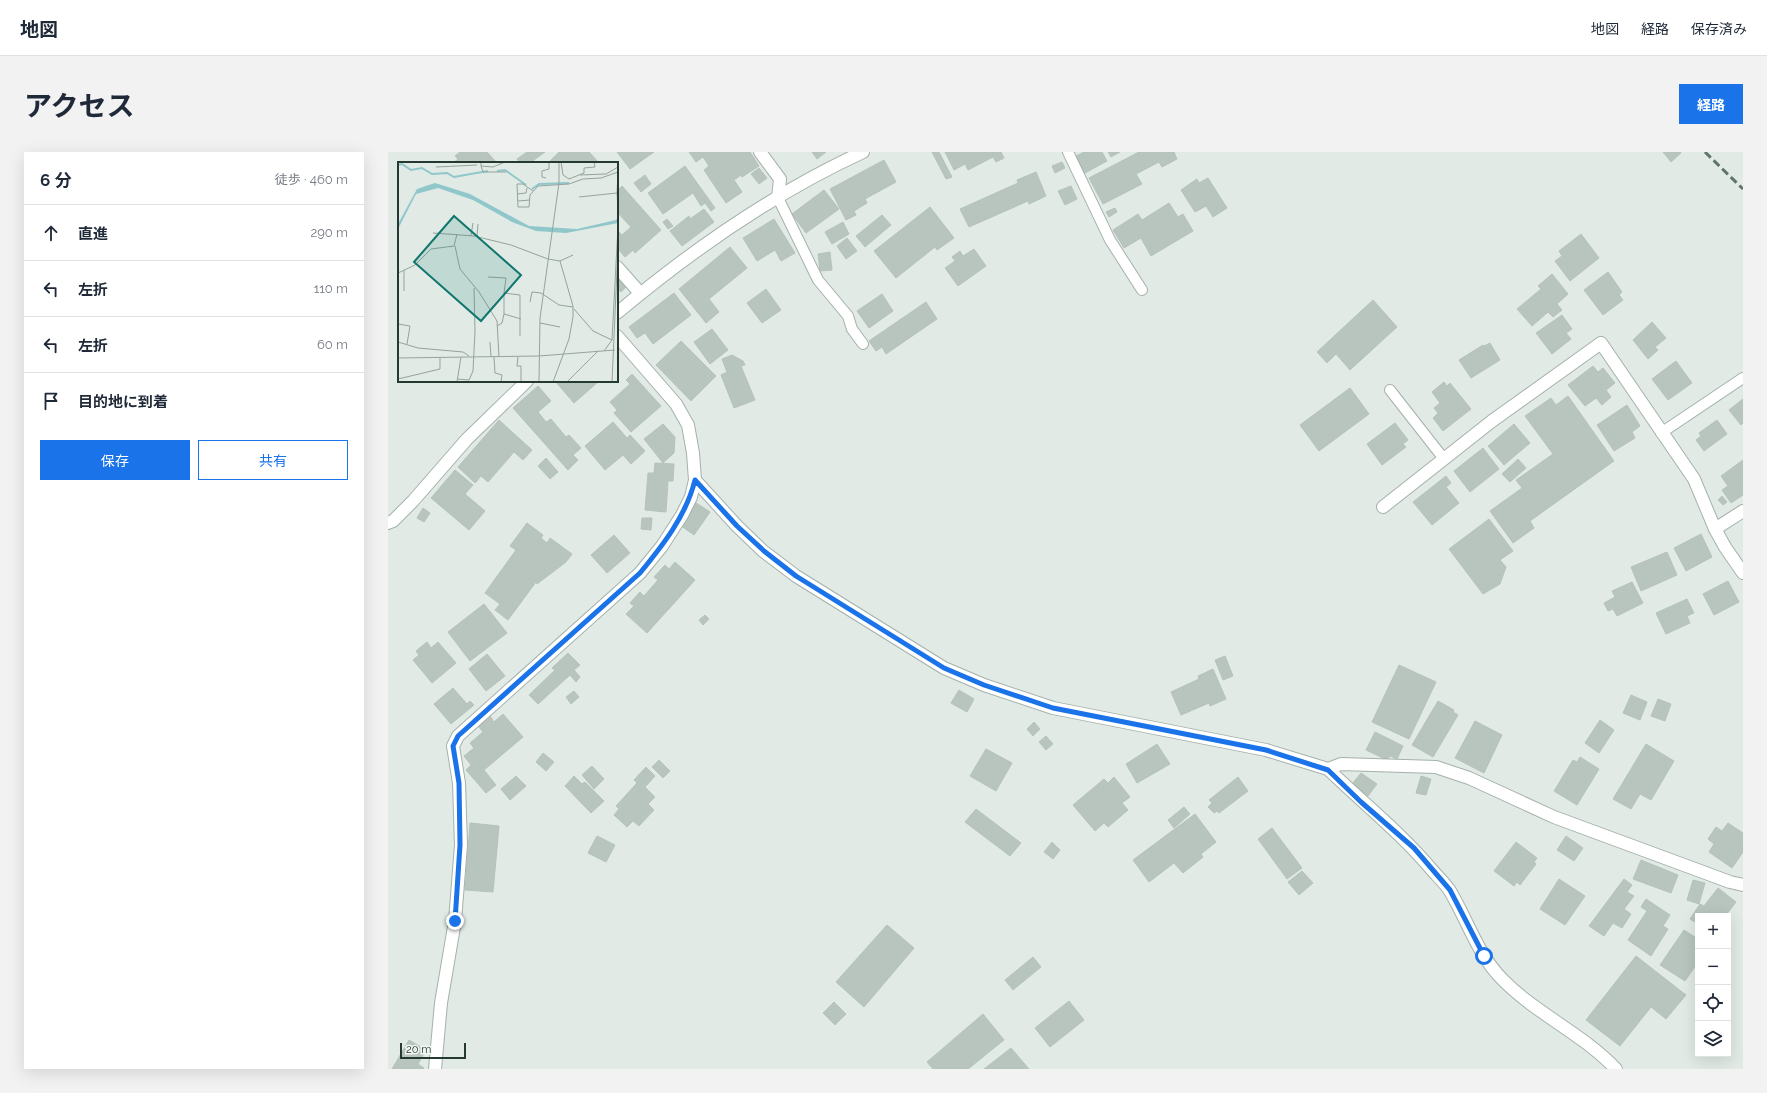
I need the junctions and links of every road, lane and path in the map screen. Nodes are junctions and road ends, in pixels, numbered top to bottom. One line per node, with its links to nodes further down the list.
1 (760, 152): 4 (street)
2 (1068, 152): 6 (lane)
3 (857, 153): 4 (street)
4 (778, 198): 7 (street); 10 (lane)
5 (618, 268): 7 (street)
6 (1142, 290)
7 (640, 293): 8 (street)
8 (618, 312)
9 (618, 337): 16 (street)
10 (863, 344)
11 (1743, 378): 14 (lane)
12 (526, 382): 19 (street)
13 (1390, 390): 15 (lane)
14 (1662, 433): 15 (street); 20 (street)
15 (1444, 459): 17 (street)
16 (695, 480): 22 (street); 24 (street)
17 (1383, 507)
18 (1743, 511): 20 (street)
19 (388, 523)
20 (1715, 529): 21 (street)
21 (1743, 573)
22 (1328, 770): 23 (street); 25 (street)
23 (1743, 885)
24 (435, 1069)
25 (1616, 1069)

